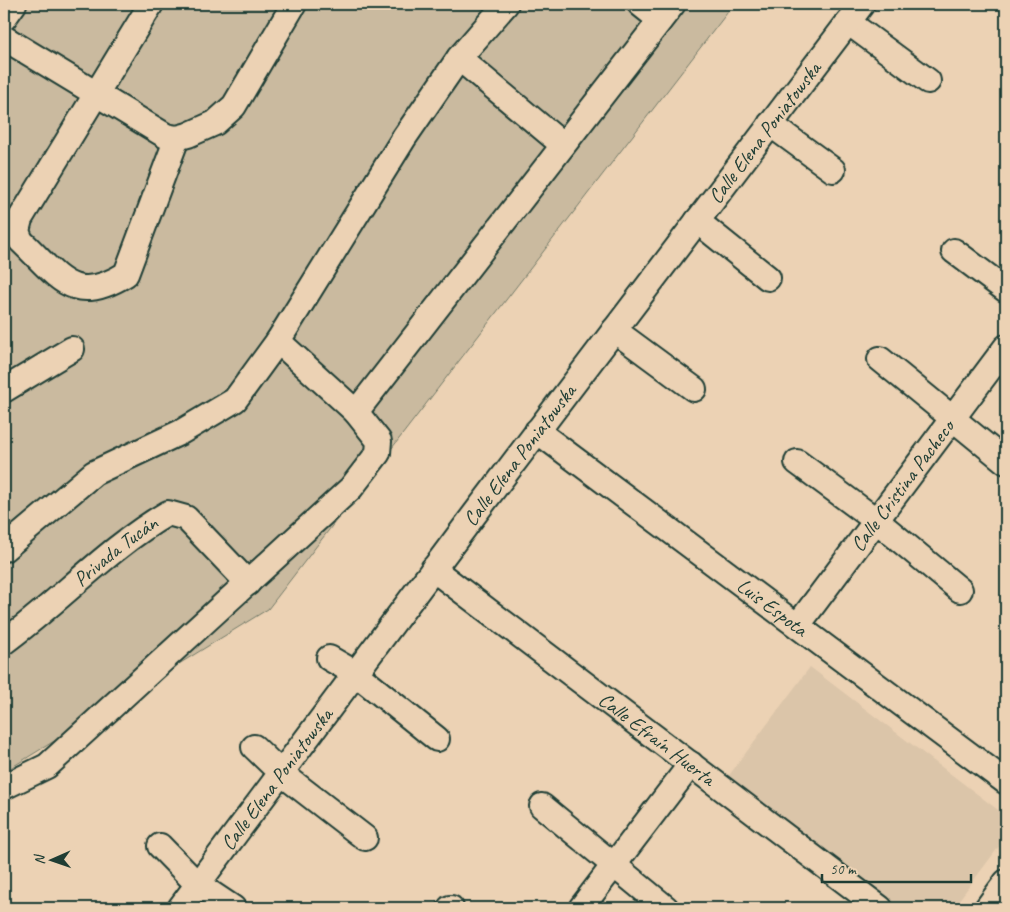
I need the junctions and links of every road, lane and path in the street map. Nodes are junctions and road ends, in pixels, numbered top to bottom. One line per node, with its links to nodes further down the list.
1 (14, 4): 8 (street)
2 (151, 4): 12 (street)
3 (294, 4): 14 (street)
4 (506, 4): 10 (street)
5 (640, 4): 6 (street)
6 (666, 12): 15 (street)
7 (855, 13): 11 (street); 13 (street, Calle Elena Poniatowska)
8 (4, 18)
9 (4, 38): 12 (street)
10 (459, 58): 15 (street); 22 (street)
11 (928, 81)
12 (98, 93): 14 (street); 14 (street)
13 (770, 124): 16 (street); 17 (street, Calle Elena Poniatowska)
14 (177, 138)
15 (563, 145): 28 (street)
16 (833, 170)
17 (697, 221): 19 (street); 21 (street, Calle Elena Poniatowska)
18 (954, 251): 20 (street)
19 (768, 278)
20 (1006, 290)
21 (614, 330): 26 (street); 30 (street, Calle Elena Poniatowska)
22 (278, 341): 28 (street); 34 (street)
23 (1006, 347): 29 (street, Calle Cristina Pacheco)
24 (72, 349): 27 (street)
25 (880, 359): 29 (street)
26 (694, 389)
27 (4, 390)
28 (356, 412): 36 (street)
29 (953, 419): 32 (street); 33 (street, Calle Cristina Pacheco)
30 (537, 431): 35 (street, Calle Elena Poniatowska); 38 (street, Luis Espota)
31 (797, 462): 33 (street)
32 (1006, 462)
33 (877, 521): 37 (street); 38 (street, Calle Cristina Pacheco)
34 (4, 549)
35 (433, 569): 41 (street, Calle Elena Poniatowska); 44 (street, Calle Efraín Huerta)
36 (248, 583): 39 (street, Privada Tucán); 47 (street)
37 (960, 590)
38 (798, 625): 46 (street, Luis Espota)
39 (4, 642)
40 (329, 658): 41 (street)
41 (355, 673): 42 (street); 45 (street, Calle Elena Poniatowska)
42 (437, 739)
43 (254, 747): 45 (street)
44 (691, 764): 51 (street); 58 (street, Calle Efraín Huerta)
45 (281, 773): 49 (street); 53 (street, Calle Elena Poniatowska)
46 (1006, 782)
47 (4, 787)
48 (542, 806): 51 (street)
49 (364, 838)
50 (160, 846): 53 (street)
51 (613, 864): 56 (street); 57 (street)
52 (1006, 882): 59 (street)
53 (198, 884): 54 (street, Calle Elena Poniatowska); 55 (street)
54 (180, 908)
55 (233, 908)
56 (581, 908)
57 (666, 908)
58 (880, 908)
59 (987, 908)

